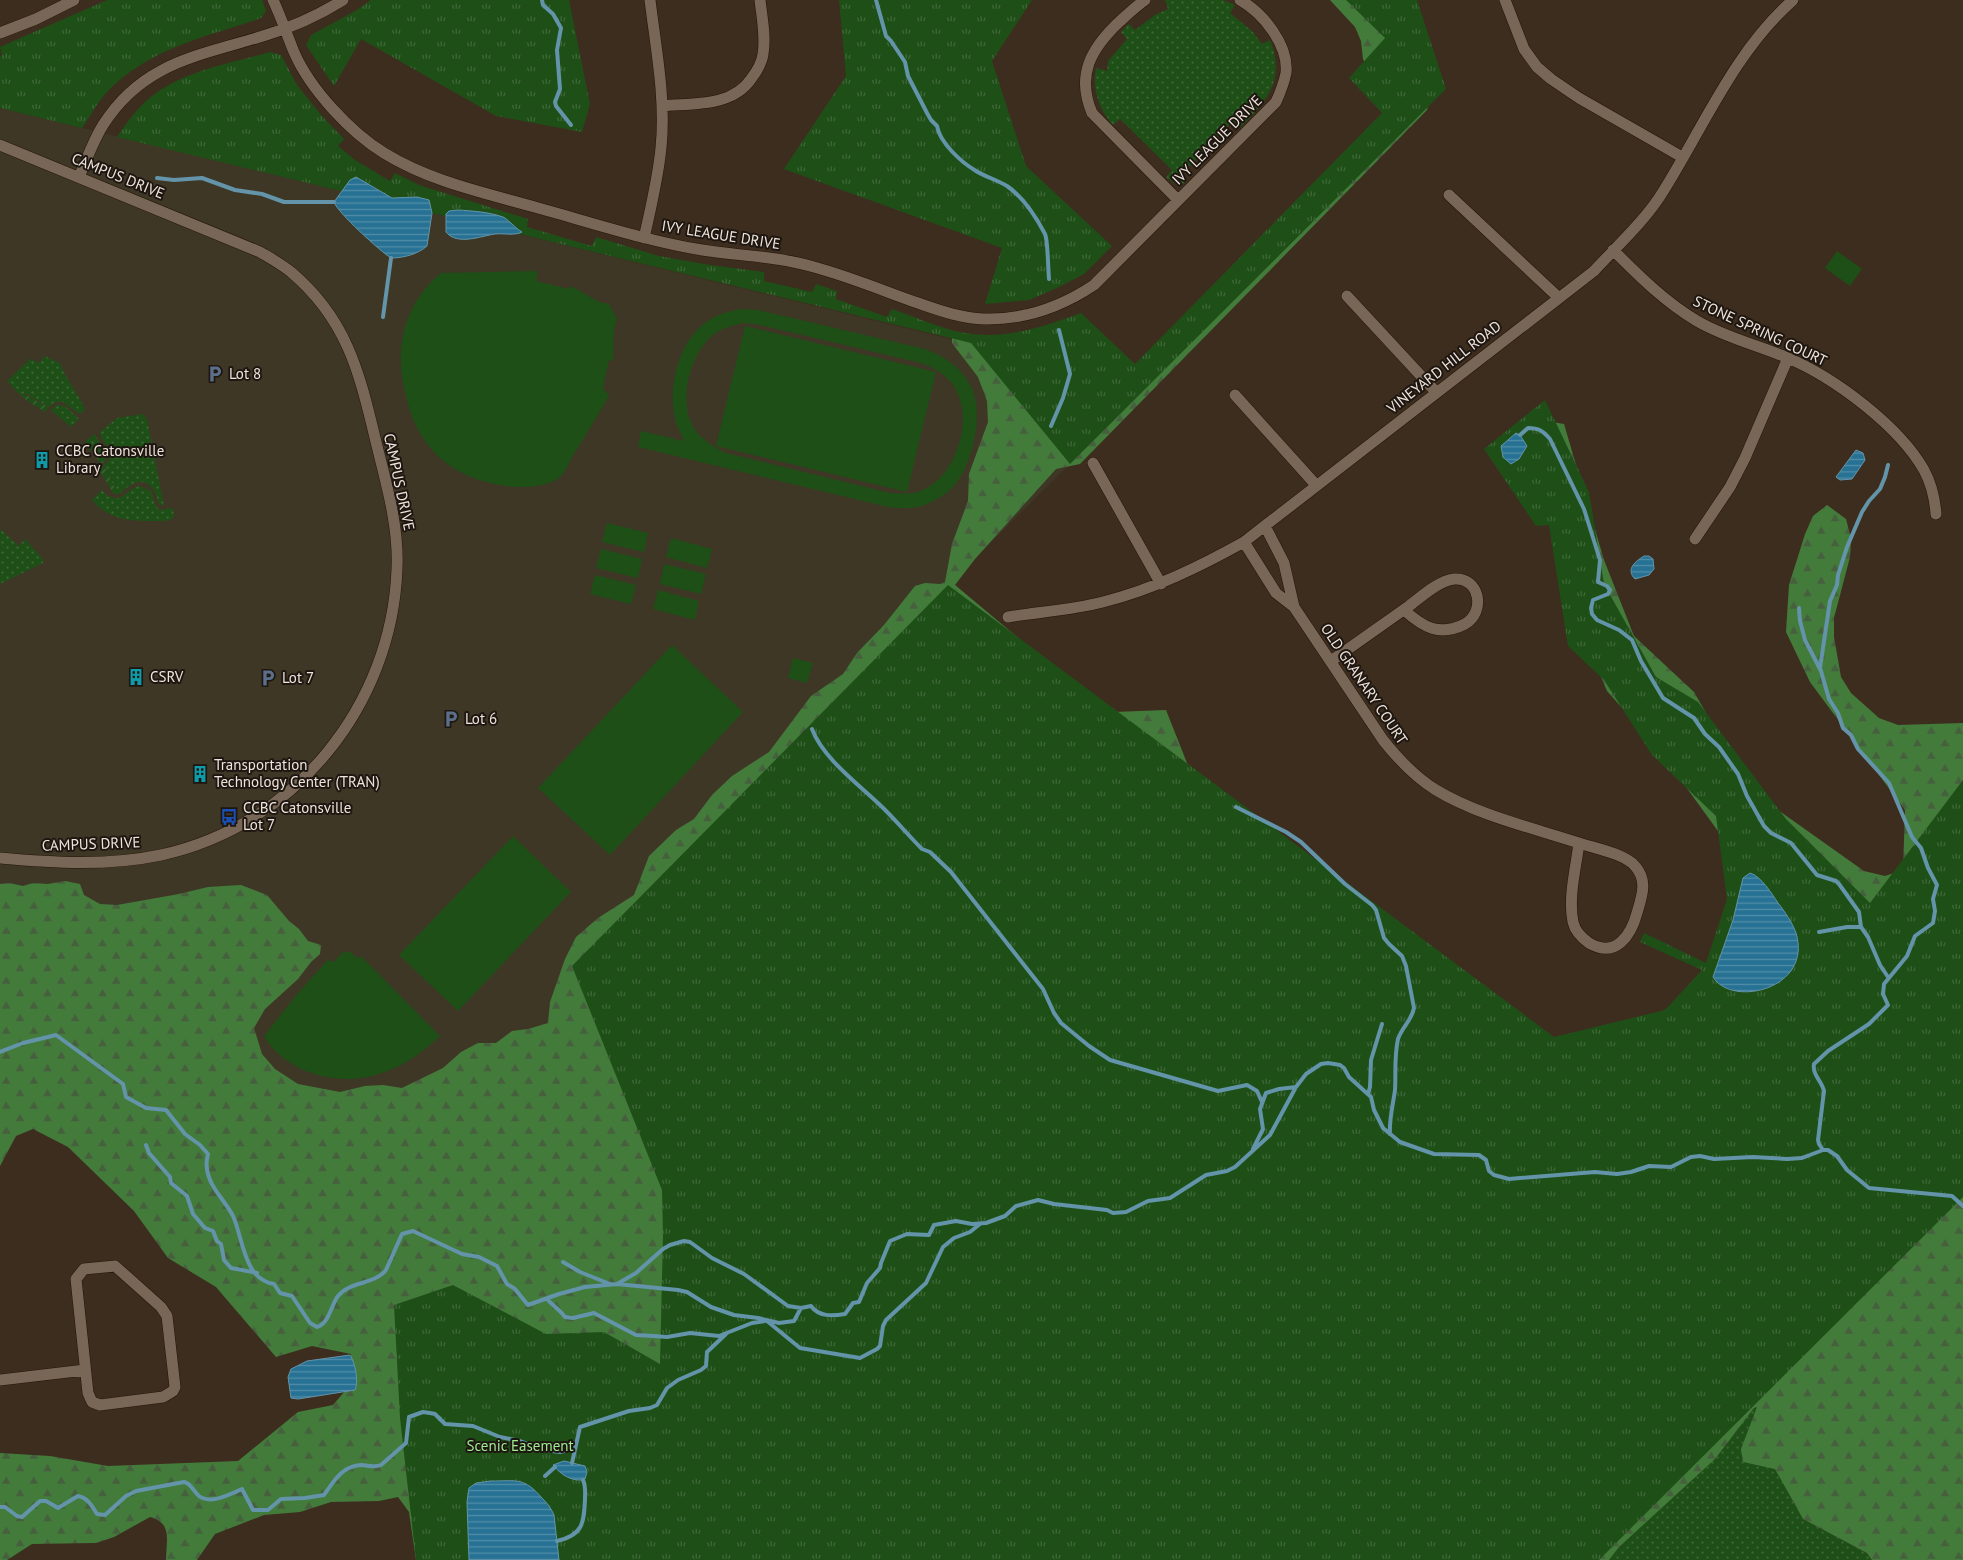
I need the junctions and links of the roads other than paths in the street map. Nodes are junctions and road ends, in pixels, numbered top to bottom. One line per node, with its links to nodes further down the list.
1 (74, 0): 11 (street)
2 (273, 0): 10 (street, IVY LEAGUE DRIVE)
3 (343, 0): 10 (street)
4 (650, 0): 12 (street)
5 (760, 0): 12 (street)
6 (1145, 0): 17 (street, IVY LEAGUE DRIVE)
7 (1240, 0): 17 (street, IVY LEAGUE DRIVE)
8 (1505, 0): 14 (street)
9 (1787, 2): 14 (street, VINEYARD HILL ROAD)
10 (285, 28): 15 (street); 18 (street, IVY LEAGUE DRIVE)
11 (0, 33)
12 (662, 106): 18 (street)
13 (0, 145): 15 (street, CAMPUS DRIVE)
14 (1682, 157): 19 (street, VINEYARD HILL ROAD)
15 (79, 177): 37 (street, CAMPUS DRIVE)
16 (1449, 195): 21 (street)
17 (1178, 200): 18 (street, IVY LEAGUE DRIVE)
18 (644, 238)
19 (1613, 250): 21 (street, VINEYARD HILL ROAD); 22 (street, STONE SPRING COURT)
20 (1347, 296): 23 (street)
21 (1558, 297): 23 (street, VINEYARD HILL ROAD)
22 (1788, 358): 27 (street, STONE SPRING COURT); 29 (street)
23 (1436, 392): 26 (street, VINEYARD HILL ROAD)
24 (1234, 395): 26 (street)
25 (1093, 463): 31 (street)
26 (1316, 485): 28 (street, VINEYARD HILL ROAD)
27 (1936, 514)
28 (1265, 526): 30 (street, VINEYARD HILL ROAD); 32 (street, OLD GRANARY COURT)
29 (1695, 539)
30 (1244, 542): 31 (street, VINEYARD HILL ROAD); 32 (street, OLD GRANARY COURT)
31 (1161, 584): 34 (street, VINEYARD HILL ROAD)
32 (1294, 607): 35 (street, OLD GRANARY COURT)
33 (1404, 610): 33 (street); 35 (street)
34 (1008, 617)
35 (1330, 661): 36 (street, OLD GRANARY COURT)
36 (1579, 843): 36 (street, OLD GRANARY COURT)
37 (0, 858)
38 (85, 1370): 38 (street); 39 (street)
39 (0, 1380)

